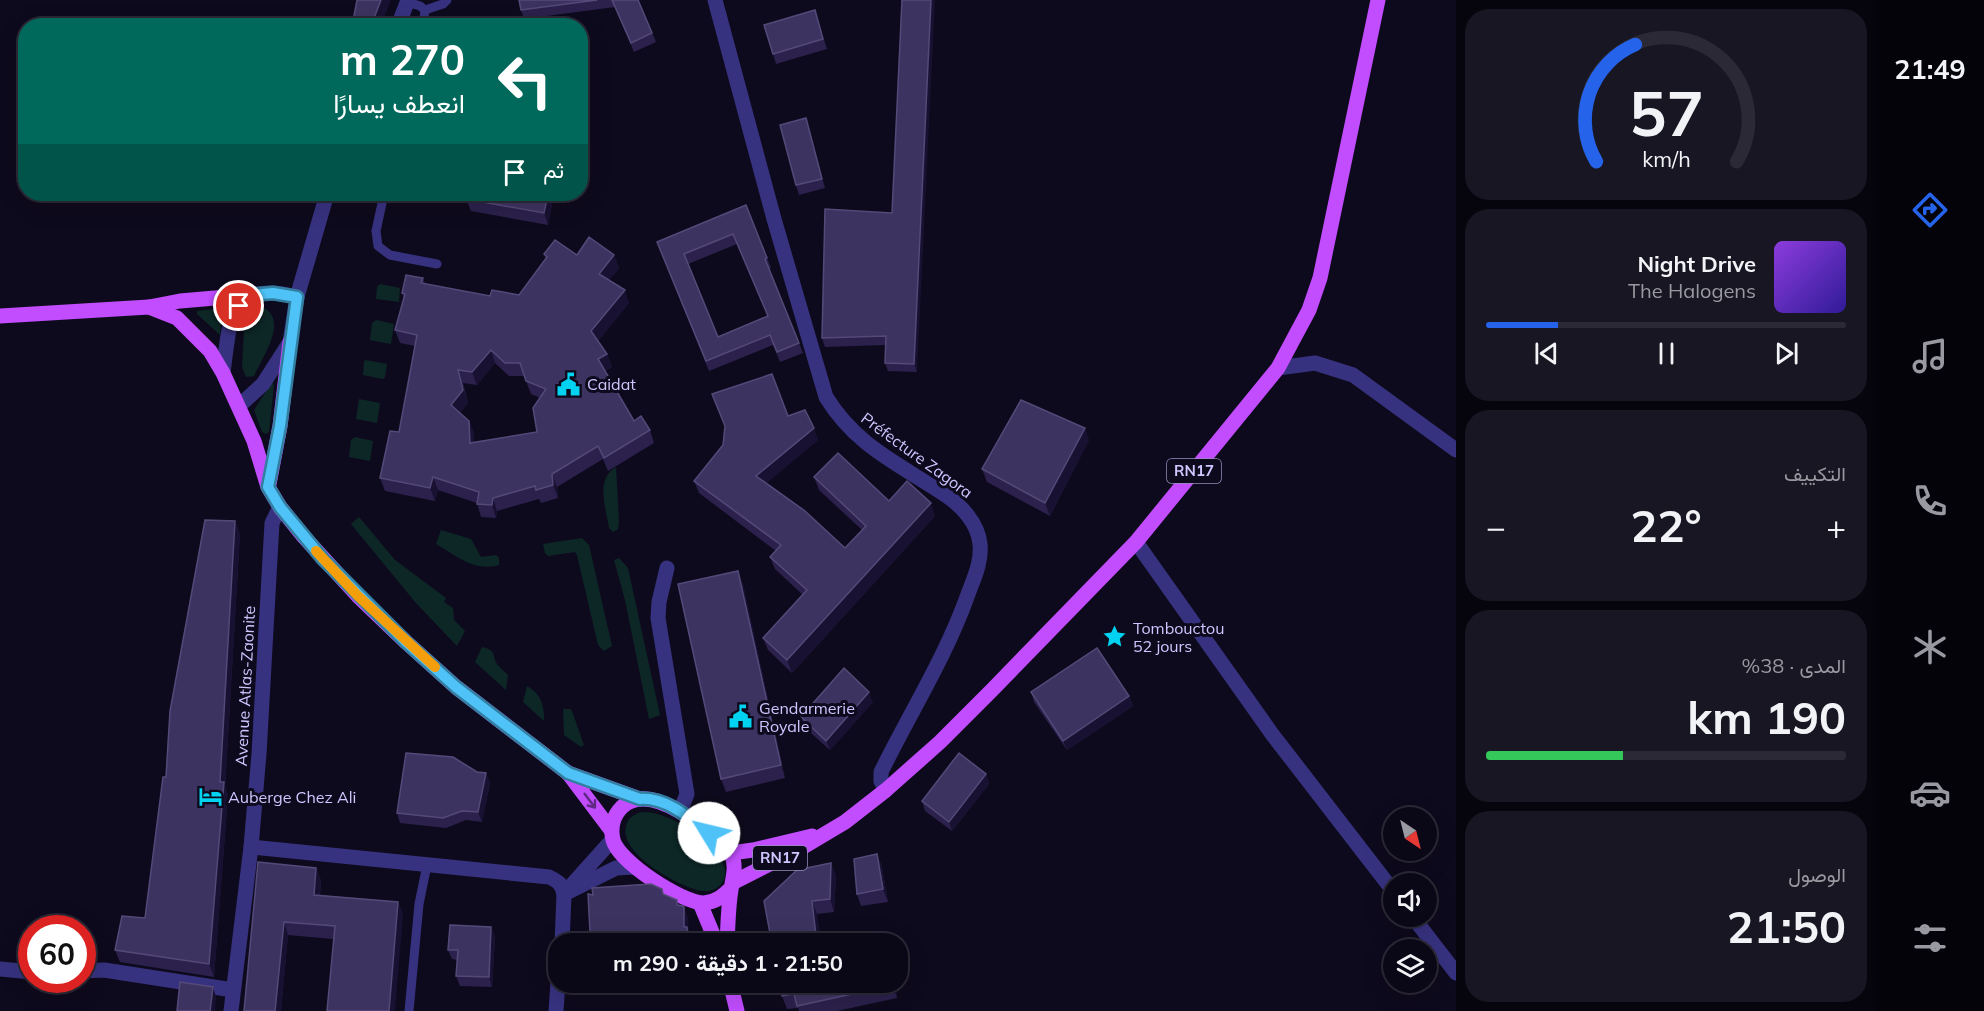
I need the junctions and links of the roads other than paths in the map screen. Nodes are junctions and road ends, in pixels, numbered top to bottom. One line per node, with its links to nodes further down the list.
1 (447, 0): 5 (lane)
2 (715, 0): 25 (street, Préfecture Zagora)
3 (1378, 0): 16 (main road, RN17)
4 (408, 1): 5 (lane); 6 (street)
5 (425, 10): 7 (lane)
6 (401, 18)
7 (424, 18)
8 (325, 201): 12 (street)
9 (382, 201): 10 (lane)
10 (437, 264)
11 (250, 295): 12 (street); 13 (main road); 17 (street)
12 (297, 297): 15 (street)
13 (149, 307): 14 (main road, RN17); 17 (main road, RN17)
14 (0, 316)
15 (290, 342): 18 (street); 20 (main road)
16 (1278, 369): 19 (street); 22 (main road, RN17)
17 (224, 373): 18 (main road, RN17)
18 (239, 406): 20 (main road, RN17)
19 (1456, 450)
20 (268, 487): 21 (main road, RN17)
21 (280, 507): 24 (main road, RN17); 30 (street, Avenue Atlas-Zaonite)
22 (1136, 542): 25 (main road, RN17); 34 (street)
23 (667, 568): 27 (street)
24 (568, 773): 26 (main road, RN17); 29 (main road, RN17, one-way to 29)
25 (886, 790): 28 (main road, RN17)
26 (640, 799): 27 (main road, RN17); 29 (main road)
27 (680, 812): 31 (main road, RN17)
28 (827, 833): 31 (main road, RN17); 35 (main road, RN17)
29 (612, 834): 33 (main road, RN17); 36 (street)
30 (251, 847): 32 (street); 46 (street, Avenue Atlas-Zaonite)
31 (731, 853): 35 (main road, RN17)
32 (427, 865): 36 (street); 50 (lane)
33 (635, 867): 36 (street); 37 (main road, RN17)
34 (1383, 878)
35 (732, 885): 37 (main road, RN17); 41 (main road)
36 (564, 894): 39 (street)
37 (700, 903): 40 (main road)
38 (1420, 927): 45 (street)
39 (562, 933)
40 (712, 933)
41 (729, 933)
42 (0, 969): 44 (street)
43 (96, 970): 46 (street)
44 (18, 971)
45 (1456, 974)
46 (233, 990): 49 (street, Avenue Atlas-Zaonite)
47 (557, 993): 51 (street)
48 (733, 993): 52 (main road)
49 (231, 1011)
50 (409, 1011)
51 (556, 1011)
52 (737, 1011)

